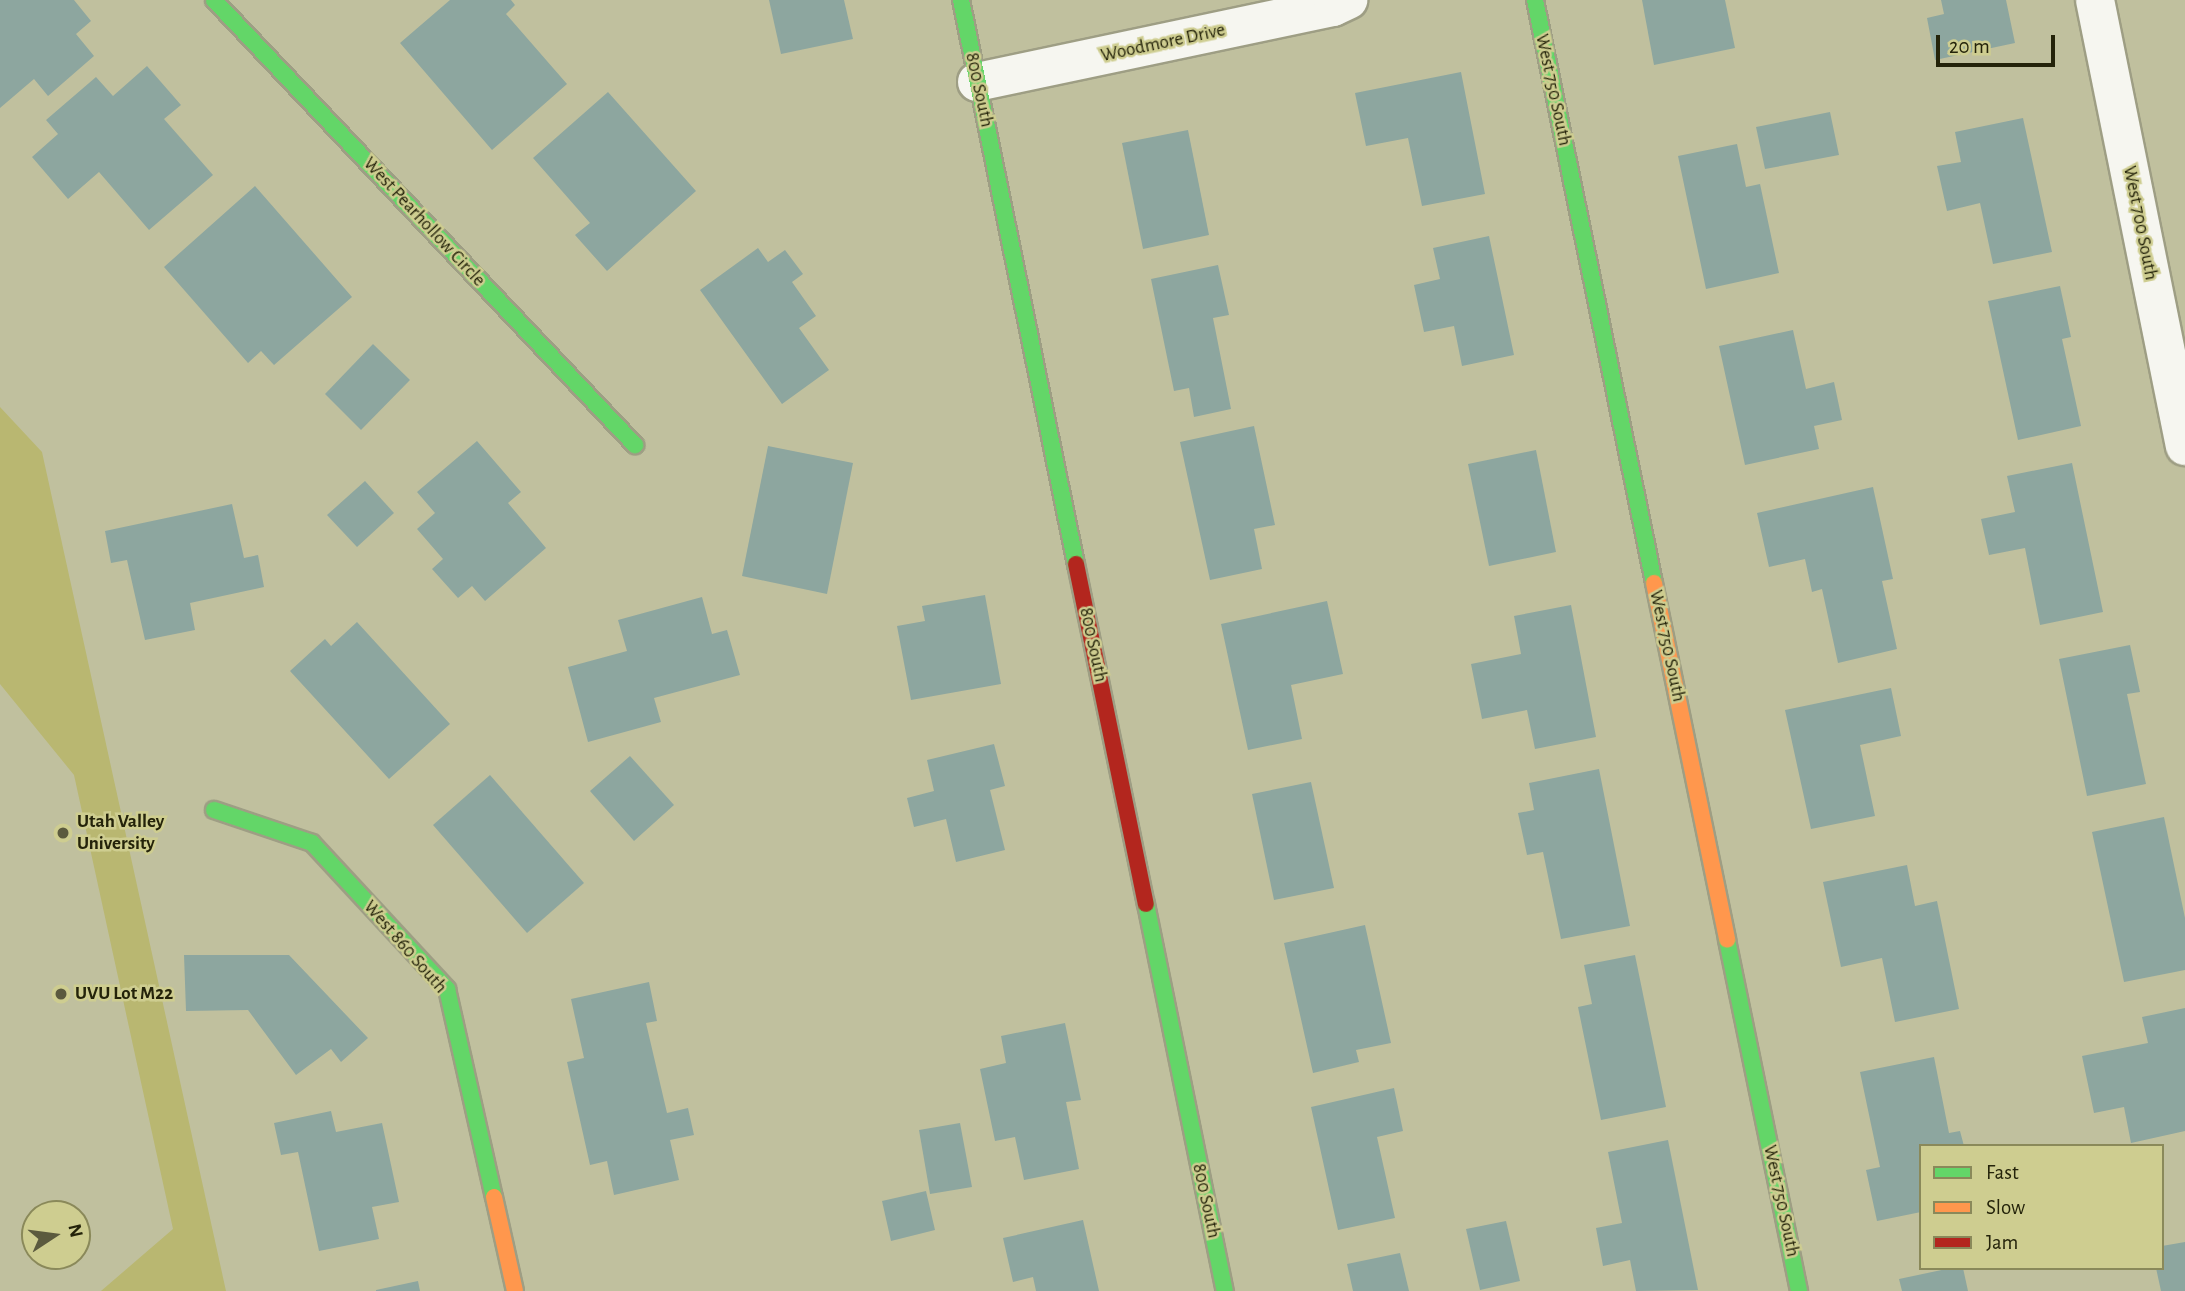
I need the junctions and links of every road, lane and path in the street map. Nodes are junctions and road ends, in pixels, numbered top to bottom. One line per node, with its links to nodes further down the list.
1 (214, 0): 7 (street, West Pearhollow Circle)
2 (961, 0): 6 (street, 800 South)
3 (1348, 0): 6 (street, Woodmore Drive)
4 (1535, 0): 12 (street, West 750 South)
5 (2095, 0): 8 (street, West 700 South)
6 (977, 82): 11 (street, 800 South)
7 (635, 445)
8 (2185, 446)
9 (214, 810): 10 (street, West 860 South)
10 (515, 1291)
11 (1225, 1291)
12 (1799, 1291)

